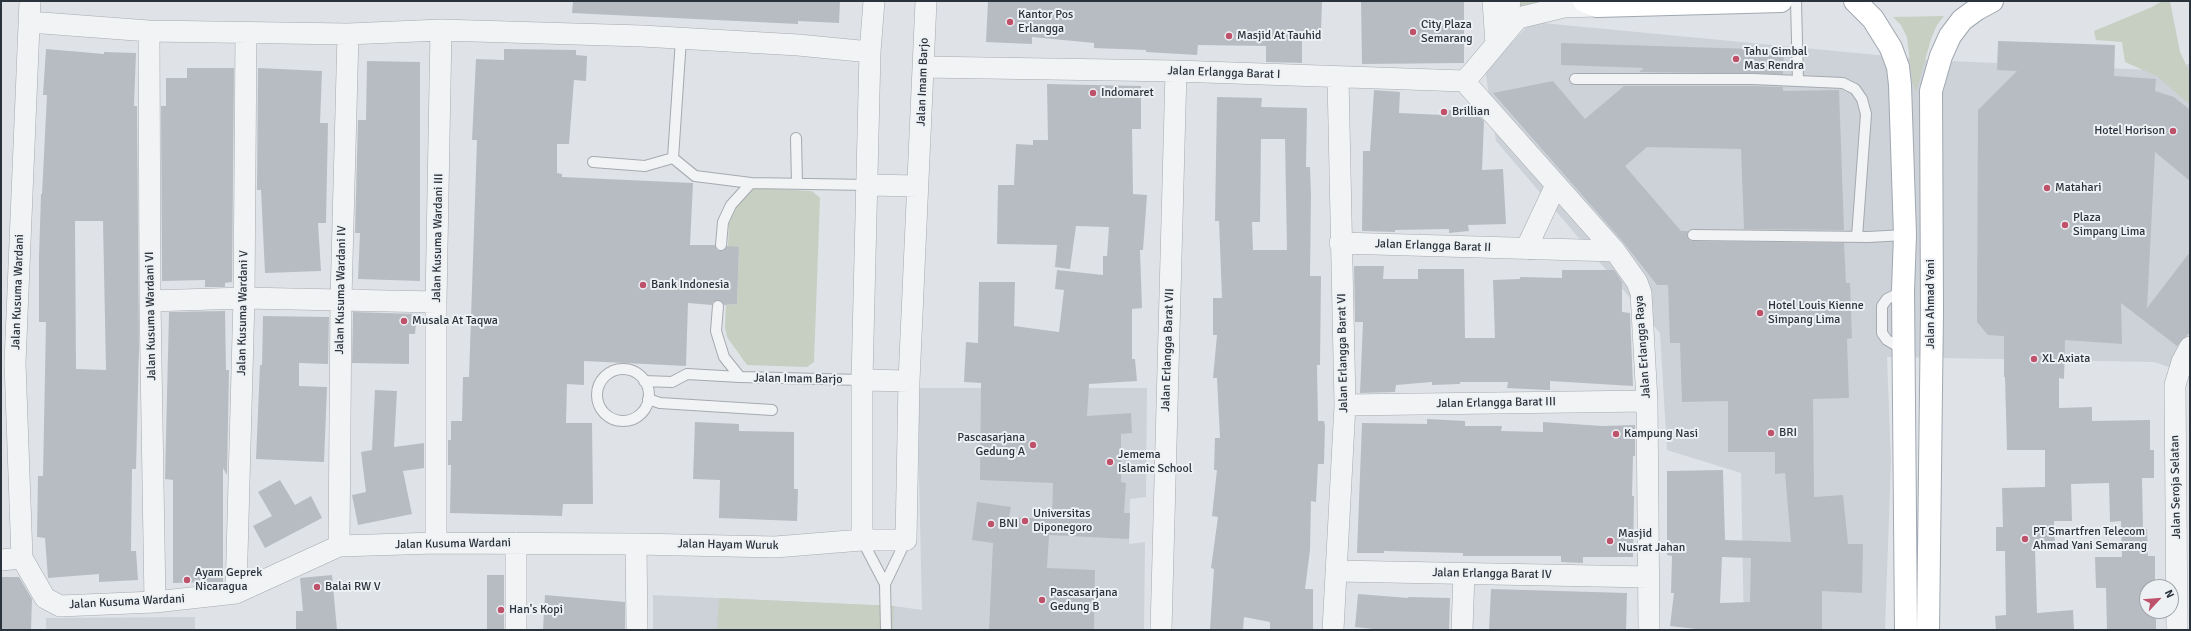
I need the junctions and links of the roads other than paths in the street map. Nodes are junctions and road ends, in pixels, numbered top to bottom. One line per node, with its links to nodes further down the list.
1 (30, 1): 12 (street, Jalan Kusuma Wardani)
2 (860, 1): 19 (street)
3 (874, 1): 19 (street)
4 (926, 1): 20 (street, Jalan Imam Barjo)
5 (1492, 1): 18 (street)
6 (1510, 1): 18 (street)
7 (1781, 1): 11 (main road)
8 (1796, 1): 25 (lane)
9 (1855, 1): 35 (main road)
10 (1992, 1): 78 (main road, Jalan Ahmad Yani)
11 (1591, 4): 18 (street)
12 (29, 22): 14 (street); 47 (street, Jalan Kusuma Wardani)
13 (441, 30): 16 (street); 17 (street); 44 (street, Jalan Kusuma Wardani III)
14 (149, 31): 15 (street); 43 (street, Jalan Kusuma Wardani VI)
15 (246, 33): 16 (street); 41 (street, Jalan Kusuma Wardani V)
16 (348, 34): 42 (street, Jalan Kusuma Wardani IV)
17 (681, 39): 19 (street); 27 (lane)
18 (1500, 39): 24 (street)
19 (871, 43): 31 (street)
20 (923, 67): 21 (street, Jalan Erlangga Barat I); 33 (street, Jalan Imam Barjo)
21 (1176, 71): 22 (street, Jalan Erlangga Barat I); 73 (street, Jalan Erlangga Barat VII)
22 (1338, 77): 24 (street, Jalan Erlangga Barat I); 37 (street, Jalan Erlangga Barat VI)
23 (1575, 79): 25 (lane)
24 (1464, 81): 32 (street, Jalan Erlangga Raya)
25 (1798, 81): 36 (lane)
26 (796, 138): 30 (lane)
27 (673, 158): 28 (lane); 29 (lane)
28 (593, 162)
29 (751, 183): 30 (lane); 38 (lane)
30 (797, 184): 31 (lane)
31 (868, 185): 33 (street); 49 (street)
32 (1556, 185): 39 (street); 40 (street, Jalan Erlangga Raya)
33 (918, 186): 51 (street, Jalan Imam Barjo)
34 (1693, 235): 36 (lane)
35 (1905, 235): 36 (lane); 77 (main road)
36 (1857, 237)
37 (1340, 243): 39 (street, Jalan Erlangga Barat II); 54 (street, Jalan Erlangga Barat VI)
38 (721, 245)
39 (1526, 249): 40 (street, Jalan Erlangga Barat II)
40 (1615, 251): 53 (street, Jalan Erlangga Raya)
41 (244, 298): 42 (street); 43 (street); 68 (street, Jalan Kusuma Wardani V)
42 (341, 299): 44 (street); 61 (street, Jalan Kusuma Wardani IV)
43 (150, 301): 69 (street, Jalan Kusuma Wardani VI)
44 (436, 302): 58 (street, Jalan Kusuma Wardani III)
45 (718, 306): 48 (lane, Jalan Imam Barjo)
46 (2190, 348): 79 (street, Jalan Seroja Selatan)
47 (8, 363): 62 (street, Jalan Kusuma Wardani)
48 (740, 377): 49 (lane, Jalan Imam Barjo); 50 (lane)
49 (862, 380): 51 (street, Jalan Imam Barjo); 56 (street)
50 (644, 381): 52 (lane); 52 (lane)
51 (909, 381): 57 (street, Jalan Imam Barjo)
52 (648, 399): 55 (lane)
53 (1647, 401): 54 (street, Jalan Erlangga Barat III); 66 (street, Jalan Erlangga Raya)
54 (1345, 405): 64 (street, Jalan Erlangga Barat VI)
55 (772, 410)
56 (862, 540): 57 (street, Jalan Hayam Wuruk); 60 (street, Jalan Hayam Wuruk); 67 (lane)
57 (906, 540): 67 (lane)
58 (436, 543): 59 (street, Jalan Kusuma Wardani); 61 (street, Jalan Kusuma Wardani)
59 (516, 543): 60 (street, Jalan Kusuma Wardani); 70 (street)
60 (636, 544): 71 (street)
61 (339, 546): 68 (street, Jalan Kusuma Wardani)
62 (22, 558): 63 (street); 69 (street, Jalan Kusuma Wardani)
63 (1, 560)
64 (1336, 571): 65 (street, Jalan Erlangga Barat IV); 74 (street, Jalan Erlangga Barat VI)
65 (1464, 574): 66 (street, Jalan Erlangga Barat IV); 75 (street)
66 (1649, 577): 76 (street, Jalan Erlangga Raya)
67 (885, 584): 72 (lane)
68 (236, 593): 69 (street, Jalan Kusuma Wardani)
69 (155, 602)
70 (516, 630)
71 (637, 630)
72 (886, 630)
73 (1160, 630)
74 (1333, 630)
75 (1462, 630)
76 (1649, 630)
77 (1906, 630)
78 (1928, 630)
79 (2177, 630)

